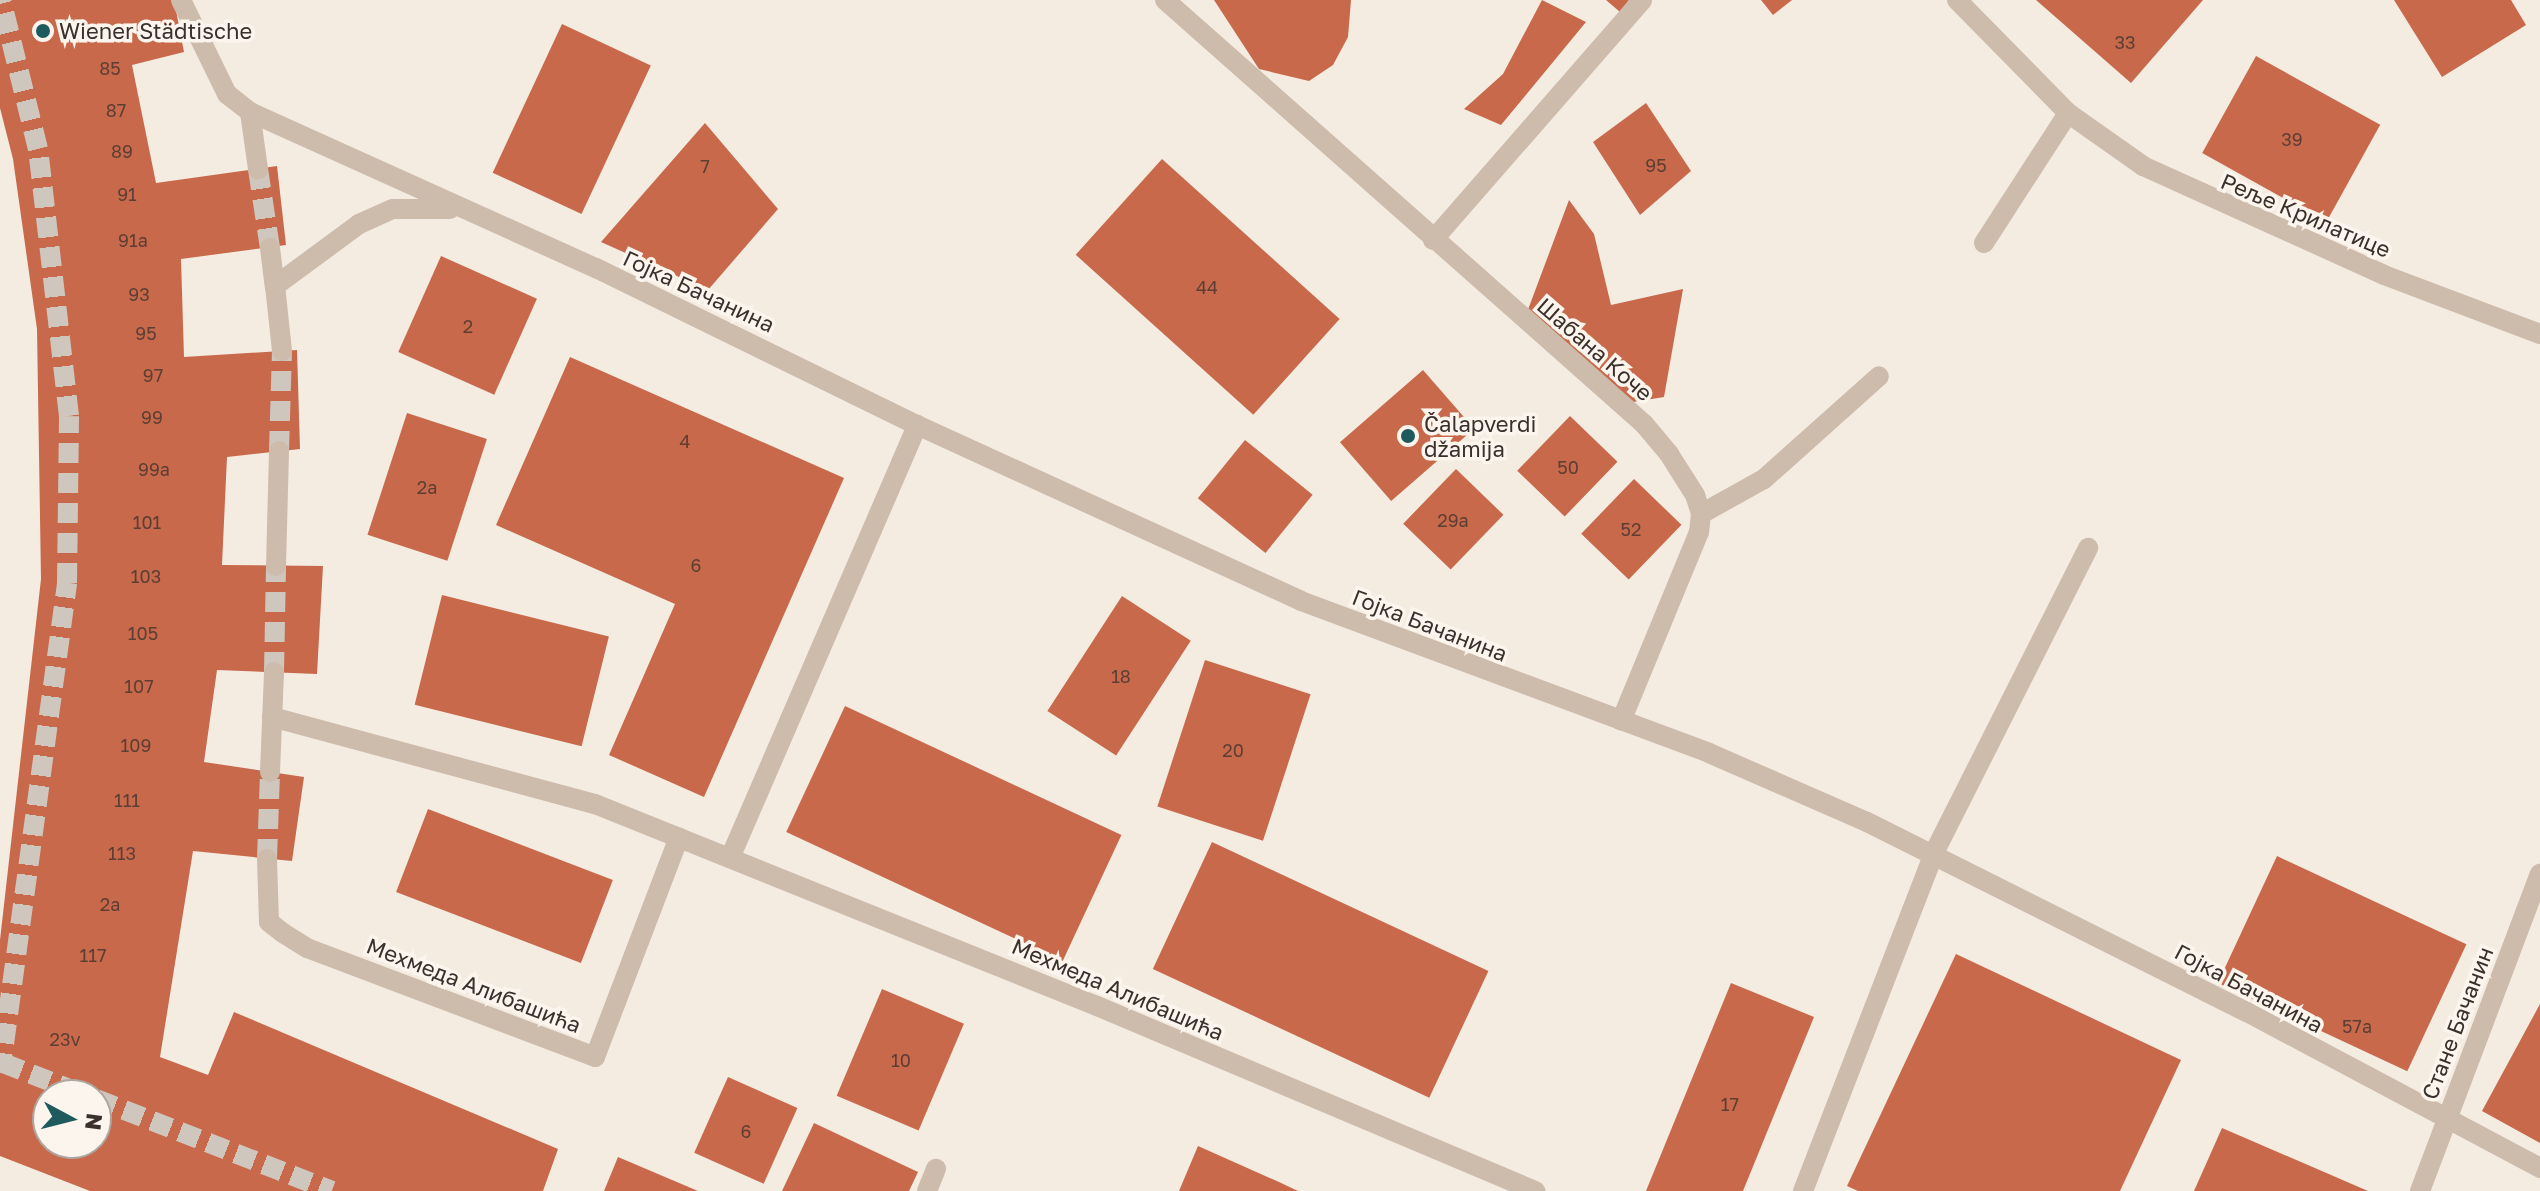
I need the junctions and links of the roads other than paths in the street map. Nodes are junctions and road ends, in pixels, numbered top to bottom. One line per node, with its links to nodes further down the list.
1 (181, 0): 5 (street, Гојка Бачанина)
2 (1165, 0): 9 (street, Шабана Коче)
3 (1642, 0): 9 (street)
4 (1957, 0): 6 (street, Реље Крилатице)
5 (250, 112): 7 (street); 8 (street, Гојка Бачанина)
6 (2068, 113): 10 (street); 13 (street, Реље Крилатице)
7 (258, 169)
8 (457, 209): 12 (street, Гојка Бачанина); 16 (street, Гојка Бачанина)
9 (1433, 240): 18 (street, Шабана Коче)
10 (1984, 243)
11 (270, 248): 12 (street)
12 (275, 286): 14 (street)
13 (2540, 334)
14 (282, 351)
15 (1879, 376): 18 (street)
16 (917, 425): 23 (street, Гојка Бачанина); 27 (street)
17 (279, 451): 20 (street)
18 (1701, 514): 23 (street)
19 (2088, 548): 26 (street)
20 (276, 566)
21 (274, 672): 22 (street)
22 (272, 717): 24 (street); 25 (street, Мехмеда Алибашића)
23 (1621, 721): 26 (street, Гојка Бачанина)
24 (270, 772)
25 (679, 837): 27 (street, Мехмеда Алибашића); 28 (street, Мехмеда Алибашића)
26 (1934, 853): 30 (street, Гојка Бачанина); 35 (street)
27 (730, 858): 34 (street, Мехмеда Алибашића)
28 (267, 859)
29 (2540, 874): 30 (street, Стане Бачанин)
30 (2445, 1119): 31 (street, Гојка Бачанина); 36 (street, Стане Бачанин)
31 (2540, 1168)
32 (936, 1169): 33 (street)
33 (927, 1191)
34 (1536, 1191)
35 (1803, 1191)
36 (2420, 1191)

